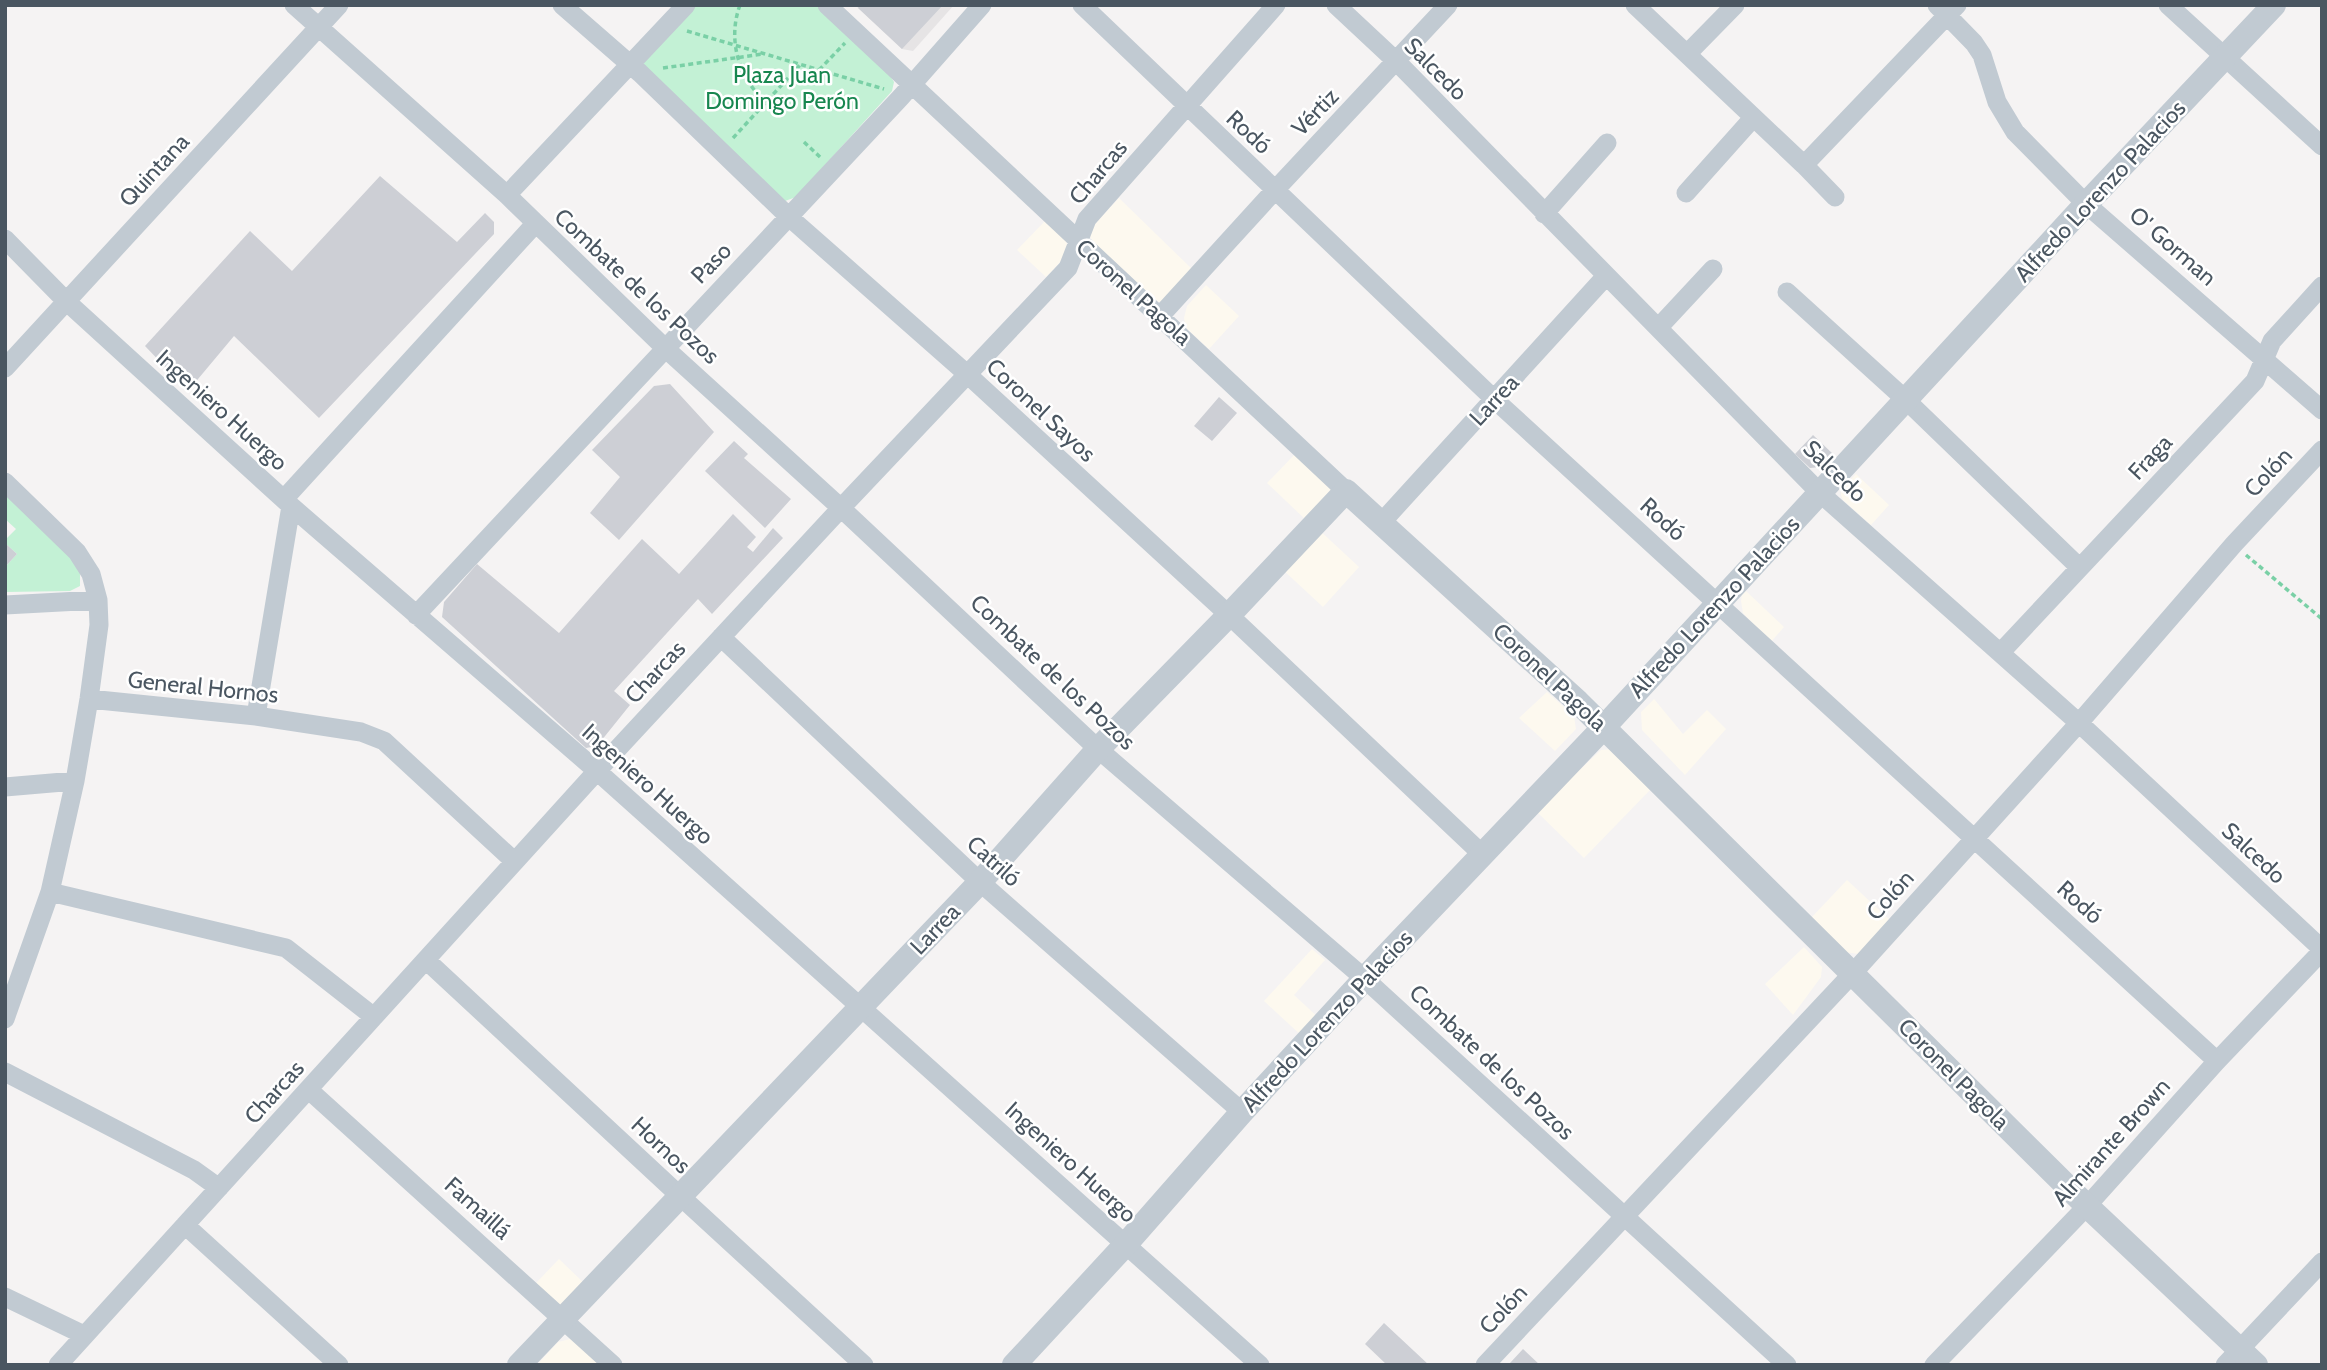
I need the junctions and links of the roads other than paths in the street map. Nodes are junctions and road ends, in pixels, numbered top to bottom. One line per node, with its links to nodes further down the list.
1 (294, 5): 16 (street, Combate de los Pozos)
2 (339, 5): 16 (street, Quintana)
3 (562, 5): 20 (street, Coronel Sayos)
4 (686, 5): 20 (street)
5 (827, 5): 21 (street, Coronel Pagola)
6 (982, 5): 21 (street, Paso)
7 (1082, 5): 22 (street, Rodó)
8 (1276, 5): 22 (street, Charcas)
9 (1336, 5): 19 (street, Salcedo)
10 (1448, 5): 19 (street, Vértiz)
11 (1635, 5): 17 (street)
12 (1735, 5): 17 (street)
13 (2168, 5): 18 (street)
14 (2274, 5): 18 (street, Alfredo Lorenzo Palacios)
15 (1947, 9): 26 (street); 31 (street, O' Gorman)
16 (319, 26): 29 (street, Combate de los Pozos); 41 (street, Quintana)
17 (1688, 54): 23 (street)
18 (2225, 57): 25 (street); 31 (street, Alfredo Lorenzo Palacios)
19 (1396, 62): 27 (street, Vértiz); 32 (street, Salcedo)
20 (631, 65): 29 (street); 33 (street, Coronel Sayos)
21 (913, 84): 33 (street, Paso); 36 (street, Coronel Pagola)
22 (1186, 107): 27 (street, Rodó); 36 (street, Charcas)
23 (1753, 118): 26 (street); 28 (street)
24 (1607, 143): 32 (street)
25 (2322, 146)
26 (1804, 165): 30 (street)
27 (1275, 190): 42 (street, Vértiz); 48 (street, Rodó)
28 (1686, 193)
29 (507, 195): 34 (street, Combate de los Pozos)
30 (1835, 197)
31 (2086, 204): 45 (street, O' Gorman); 49 (street, Alfredo Lorenzo Palacios)
32 (1544, 215): 38 (street, Salcedo)
33 (789, 217): 44 (street, Paso); 47 (street, Coronel Sayos)
34 (535, 223): 44 (street, Combate de los Pozos); 55 (street)
35 (5, 239): 41 (street, Ingeniero Huergo)
36 (1078, 242): 42 (street, Coronel Pagola); 47 (street, Charcas)
37 (1713, 269): 43 (street)
38 (1606, 276): 43 (street, Salcedo); 48 (street, Larrea)
39 (2322, 286): 45 (street, Fraga)
40 (1787, 292): 49 (street)
41 (66, 301): 46 (street, Quintana); 55 (street, Ingeniero Huergo)
42 (1161, 316): 53 (street, Coronel Pagola)
43 (1659, 327): 54 (street, Salcedo)
44 (665, 348): 56 (street, Combate de los Pozos); 62 (street, Paso)
45 (2265, 359): 50 (street, O' Gorman); 58 (street, Fraga)
46 (5, 368)
47 (967, 374): 56 (street, Charcas); 63 (street, Coronel Sayos)
48 (1495, 400): 57 (street, Larrea); 60 (street, Rodó)
49 (1906, 400): 54 (street, Alfredo Lorenzo Palacios); 58 (street)
50 (2322, 411)
51 (2322, 450): 68 (street, Colón)
52 (5, 482): 59 (street)
53 (1346, 491): 57 (street, Coronel Pagola); 63 (street, Larrea)
54 (1820, 493): 60 (street, Alfredo Lorenzo Palacios); 65 (street, Salcedo)
55 (287, 503): 62 (street, Ingeniero Huergo); 67 (street)
56 (841, 508): 64 (street, Charcas); 70 (street, Combate de los Pozos)
57 (1381, 523): 69 (street, Coronel Pagola)
58 (2079, 567): 65 (street, Fraga)
59 (98, 600): 61 (street); 66 (street)
60 (1718, 602): 69 (street, Alfredo Lorenzo Palacios); 74 (street, Rodó)
61 (5, 605)
62 (416, 615): 71 (street, Ingeniero Huergo)
63 (1229, 615): 70 (street, Larrea); 75 (street, Coronel Sayos)
64 (721, 636): 71 (street, Charcas); 77 (street, Catriló)
65 (2001, 652): 68 (street, Salcedo)
66 (89, 699): 67 (street, General Hornos); 72 (street)
67 (256, 716): 76 (street, General Hornos)
68 (2079, 723): 74 (street, Colón); 79 (street, Salcedo)
69 (1604, 727): 75 (street, Alfredo Lorenzo Palacios); 81 (street, Coronel Pagola)
70 (1098, 749): 77 (street, Larrea); 82 (street, Combate de los Pozos)
71 (597, 771): 76 (street, Charcas); 83 (street, Ingeniero Huergo)
72 (75, 782): 73 (street); 78 (street)
73 (5, 787)
74 (1974, 839): 81 (street, Colón); 86 (street, Rodó)
75 (1483, 855): 82 (street, Alfredo Lorenzo Palacios)
76 (514, 862): 80 (street, Charcas)
77 (980, 882): 83 (street, Larrea); 89 (street, Catriló)
78 (50, 892): 84 (street); 85 (street)
79 (2322, 950): 86 (street, Almirante Brown)
80 (426, 960): 84 (street, Charcas); 91 (street, Hornos)
81 (1853, 973): 92 (street, Coronel Pagola); 93 (street, Colón)
82 (1365, 979): 89 (street, Alfredo Lorenzo Palacios); 93 (street, Combate de los Pozos)
83 (860, 1007): 91 (street, Larrea); 95 (street, Ingeniero Huergo)
84 (374, 1017): 88 (street, Charcas)
85 (5, 1019)
86 (2217, 1060): 92 (street, Almirante Brown)
87 (5, 1072): 90 (street)
88 (309, 1090): 90 (street, Charcas); 98 (street, Famaillá)
89 (1242, 1112): 95 (street, Alfredo Lorenzo Palacios)
90 (219, 1188): 94 (street, Charcas)
91 (679, 1195): 98 (street, Larrea); 105 (street, Hornos)
92 (2087, 1206): 100 (street, Coronel Pagola); 110 (street, Almirante Brown)
93 (1624, 1217): 108 (street, Colón); 109 (street, Combate de los Pozos)
94 (185, 1225): 99 (street, Charcas); 102 (street)
95 (1126, 1244): 106 (street, Alfredo Lorenzo Palacios); 107 (street, Ingeniero Huergo)
96 (2322, 1262): 100 (street)
97 (5, 1297): 99 (street)
98 (563, 1318): 103 (street, Larrea); 104 (street, Famaillá)
99 (83, 1335): 101 (street, Charcas)
100 (2241, 1360)
101 (61, 1364)
102 (339, 1365)
103 (520, 1365)
104 (613, 1365)
105 (864, 1365)
106 (1014, 1365)
107 (1260, 1365)
108 (1485, 1365)
109 (1787, 1365)
110 (1934, 1365)

